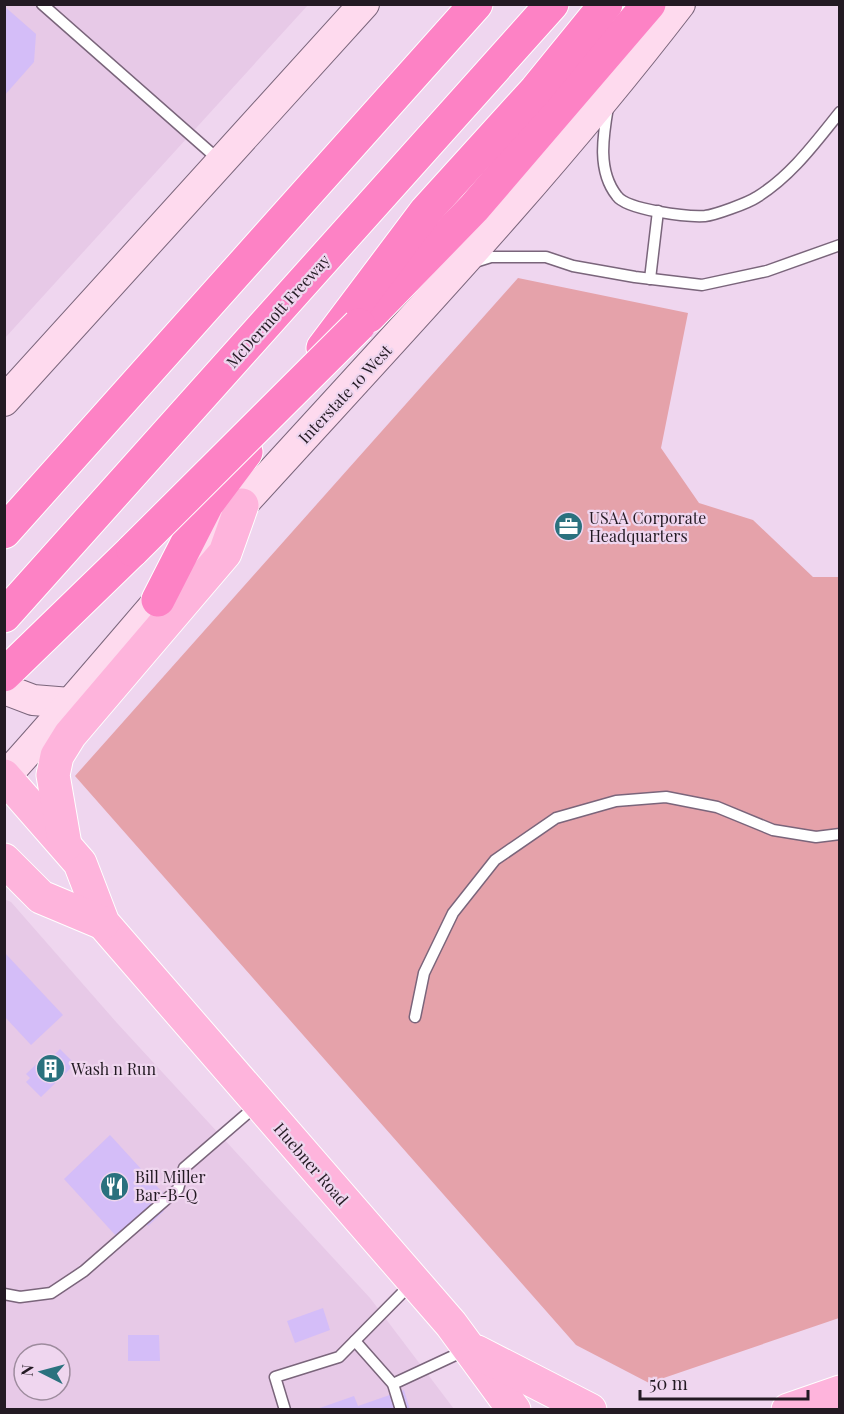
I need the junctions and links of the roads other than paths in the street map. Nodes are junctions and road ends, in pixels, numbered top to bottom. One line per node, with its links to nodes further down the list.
1 (42, 4): 10 (lane)
2 (364, 4): 10 (main road)
3 (476, 4): 17 (highway)
4 (552, 4): 19 (highway, McDermott Freeway)
5 (606, 4): 18 (highway)
6 (649, 4): 20 (highway, bridge)
7 (680, 4): 8 (main road, Interstate 10 West)
8 (611, 94): 11 (lane); 13 (main road, Interstate 10 West)
9 (840, 112): 11 (lane)
10 (221, 163): 15 (main road)
11 (658, 211): 14 (lane)
12 (840, 245): 14 (lane)
13 (463, 265): 14 (lane); 16 (main road, Interstate 10 West)
14 (650, 279)
15 (4, 401)
16 (242, 505): 18 (main road, Interstate 10 West); 25 (main road)
17 (4, 532)
18 (158, 600): 22 (main road, Interstate 10 West)
19 (4, 616)
20 (4, 675)
21 (4, 689): 22 (main road)
22 (70, 703): 23 (main road, Interstate 10 West)
23 (5, 777): 25 (main road, Huebner Road)
24 (840, 834): 28 (lane)
25 (65, 847): 27 (main road, Huebner Road)
26 (8, 868): 27 (main road, Huebner Road)
27 (103, 923): 29 (main road, Huebner Road)
28 (415, 1017)
29 (259, 1103): 30 (main road, Huebner Road); 31 (lane)
30 (414, 1282): 32 (lane); 33 (main road, Huebner Road)
31 (4, 1294)
32 (355, 1341): 34 (lane); 36 (lane)
33 (470, 1348): 34 (lane); 38 (main road, Huebner Road); 39 (main road)
34 (393, 1384): 37 (lane)
35 (840, 1392): 40 (main road)
36 (285, 1410)
37 (401, 1410)
38 (514, 1410)
39 (590, 1410)
40 (788, 1410)

